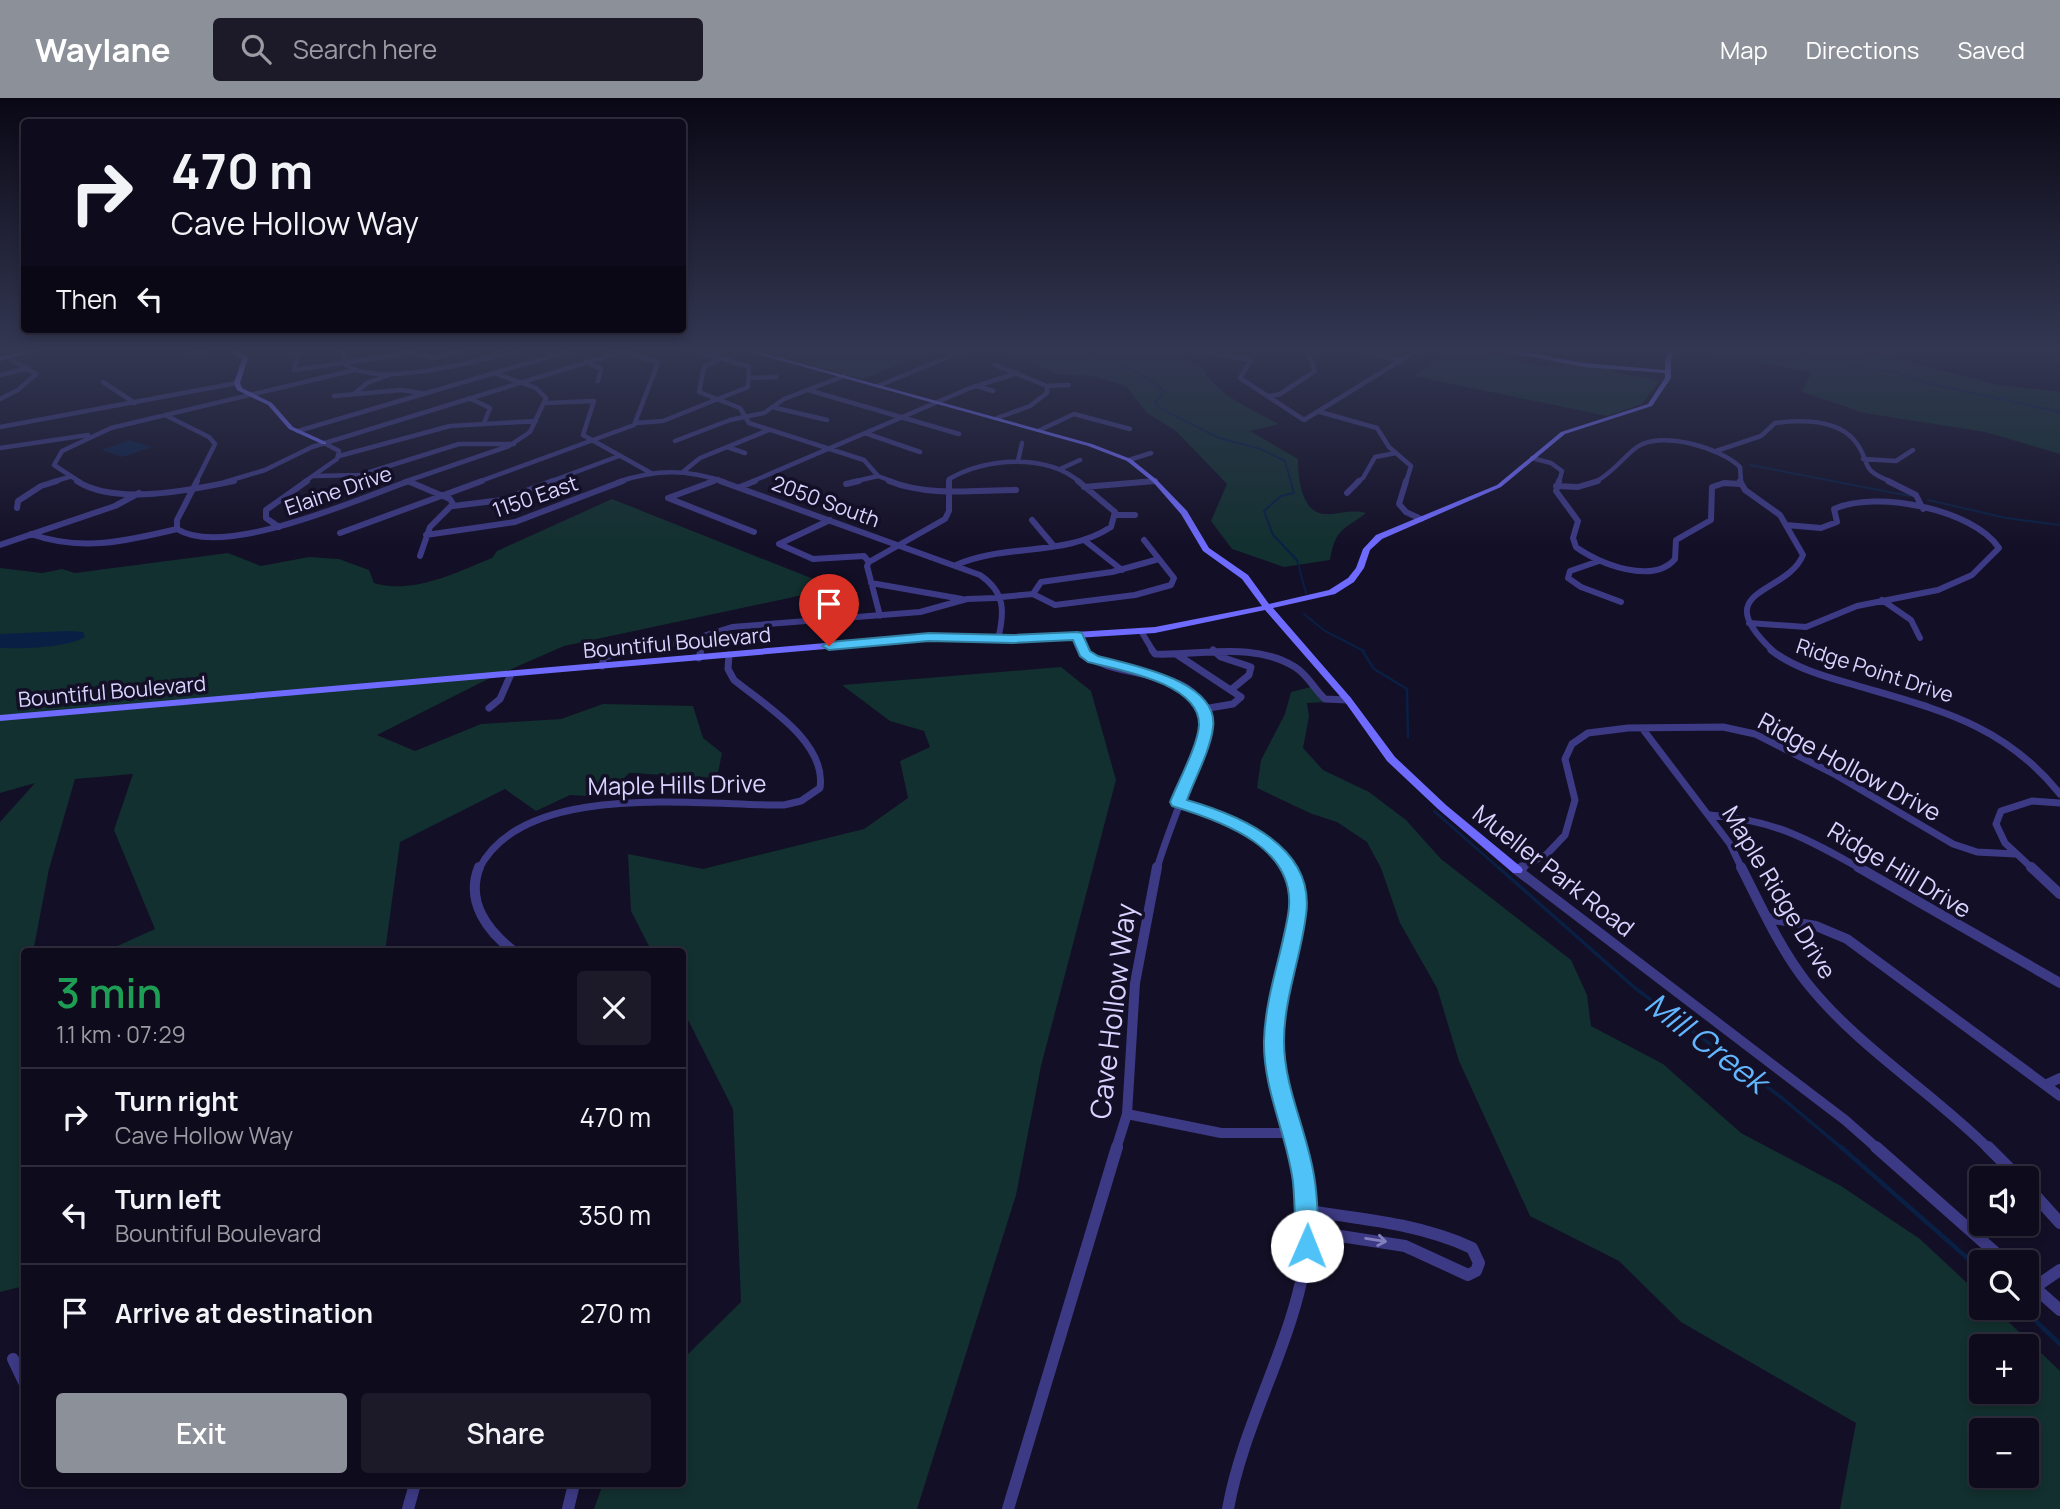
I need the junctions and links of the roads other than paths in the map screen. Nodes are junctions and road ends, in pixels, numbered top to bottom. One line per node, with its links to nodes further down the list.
1 (49, 417): 26 (street)
2 (156, 417): 33 (street)
3 (169, 417): 69 (street)
4 (281, 417): 30 (main road)
5 (348, 417): 30 (street)
6 (408, 417): 36 (street)
7 (486, 417): 24 (street)
8 (538, 417): 23 (street, Elaine Drive)
9 (588, 417): 34 (street)
10 (638, 417): 25 (street)
11 (674, 417): 25 (street)
12 (743, 417): 28 (street); 35 (street)
13 (814, 417): 22 (street)
14 (902, 417): 31 (street); 32 (street)
15 (992, 417): 21 (main road, Mueller Park Road)
16 (999, 417): 21 (street)
17 (1068, 417): 29 (street)
18 (1085, 417): 27 (street)
19 (1337, 417): 47 (street)
20 (1613, 417): 50 (main road, Bountiful Boulevard)
21 (996, 418): 29 (main road, Mueller Park Road)
22 (827, 420)
23 (536, 421): 24 (street); 38 (street, Elaine Drive)
24 (484, 423): 48 (street)
25 (636, 423): 34 (street)
26 (0, 427)
27 (1130, 429)
28 (770, 430): 39 (street); 41 (street)
29 (1040, 430): 53 (main road, Mueller Park Road)
30 (298, 432): 36 (main road)
31 (865, 433): 41 (street); 44 (street)
32 (959, 434)
33 (91, 436): 40 (street); 60 (street)
34 (592, 441): 49 (street, 2050 South); 74 (street)
35 (675, 441)
36 (324, 443): 48 (street); 69 (street)
37 (1022, 443): 54 (street)
38 (514, 444): 58 (street); 63 (street, Elaine Drive)
39 (727, 447): 45 (street); 56 (street)
40 (0, 448)
41 (828, 449): 59 (street); 67 (street)
42 (1913, 450): 51 (street)
43 (1716, 451): 51 (street); 65 (street); 66 (street)
44 (920, 452)
45 (745, 453)
46 (1151, 453): 53 (street)
47 (1396, 453): 73 (street); 80 (street)
48 (339, 456): 58 (street)
49 (619, 456): 57 (street, 2050 South); 75 (street)
50 (1532, 458): 66 (street); 80 (main road, Bountiful Boulevard)
51 (1863, 459): 77 (street)
52 (1080, 460): 55 (street)
53 (1129, 460): 62 (main road, Mueller Park Road)
54 (1018, 461): 55 (street); 70 (street)
55 (1060, 469): 68 (street)
56 (684, 471): 57 (street, 2050 South); 61 (street, 2050 South)
57 (650, 472): 89 (street, 1150 East)
58 (313, 476): 84 (street)
59 (878, 476): 64 (street); 70 (street)
60 (69, 477): 72 (street); 76 (street)
61 (719, 479): 67 (street, 2050 South); 86 (street)
62 (1155, 481): 68 (street); 107 (main road, Mueller Park Road)
63 (410, 482): 74 (street); 84 (street, Elaine Drive)
64 (846, 484)
65 (1740, 484): 83 (street); 97 (street)
66 (1556, 486): 97 (street)
67 (740, 487): 81 (street, 2050 South)
68 (1084, 487): 78 (street)
69 (193, 489): 72 (street); 85 (street)
70 (947, 490): 71 (street); 93 (street)
71 (1016, 490)
72 (139, 493): 88 (street)
73 (1347, 493)
74 (442, 496): 75 (street); 87 (street)
75 (453, 506): 89 (street)
76 (17, 508)
77 (1923, 509): 83 (street); 105 (street)
78 (1115, 515): 79 (street); 90 (street)
79 (1136, 515)
80 (1421, 519): 107 (main road, Bountiful Boulevard)
81 (830, 520): 93 (street, 2050 South); 98 (street)
82 (1032, 520): 94 (street)
83 (1786, 525): 109 (street)
84 (279, 527): 85 (street, Elaine Drive)
85 (177, 529): 88 (street)
86 (754, 532)
87 (340, 533)
88 (31, 534): 92 (street)
89 (426, 535): 95 (street)
90 (1084, 540): 94 (street); 100 (street)
91 (1144, 540): 96 (street)
92 (0, 545)
93 (901, 545): 98 (street); 99 (street, 2050 South)
94 (1053, 545): 99 (street)
95 (419, 556)
96 (1159, 559): 100 (street); 102 (street)
97 (1599, 561): 106 (street)
98 (869, 562): 101 (street)
99 (956, 565): 103 (street, 2050 South)
100 (1122, 570): 102 (street)
101 (872, 586): 104 (street); 108 (street)
102 (1033, 594): 103 (street)
103 (1000, 597): 104 (street); 114 (street)
104 (963, 599): 108 (street)
105 (1882, 600): 109 (street); 112 (street)
106 (1621, 602)
107 (1266, 607): 110 (main road, Bountiful Boulevard); 122 (main road, Mueller Park Road)
108 (880, 616): 113 (street)
109 (1749, 623): 127 (street, Ridge Point Drive)
110 (1141, 631): 111 (main road, Bountiful Boulevard); 116 (street)
111 (1077, 635): 114 (main road, Bountiful Boulevard); 124 (street)
112 (1920, 638)
113 (701, 639): 118 (street); 119 (street)
114 (998, 639): 117 (main road, Bountiful Boulevard)
115 (1213, 650): 116 (street); 121 (street); 122 (street)
116 (1176, 654): 121 (street)
117 (729, 655): 118 (main road, Bountiful Boulevard); 135 (street, Maple Hills Drive)
118 (699, 657): 119 (main road, Bountiful Boulevard)
119 (602, 666): 120 (main road, Bountiful Boulevard)
120 (511, 674): 123 (street); 125 (main road, Bountiful Boulevard)
121 (1232, 689): 124 (street)
122 (1348, 700): 132 (main road, Mueller Park Road)
123 (489, 708)
124 (1203, 709): 128 (street, Cave Hollow Way)
125 (0, 718)
126 (1642, 728): 130 (street, Maple Ridge Drive); 131 (street, Ridge Hollow Drive); 132 (street, Ridge Hollow Drive)
127 (2060, 794)
128 (1178, 802): 140 (street, Cave Hollow Way); 141 (street)
129 (2060, 803): 131 (street)
130 (1710, 815): 134 (street, Maple Ridge Drive); 136 (street, Ridge Hill Drive)
131 (2015, 854): 133 (street)
132 (1517, 870): 147 (street, Mueller Park Road)
133 (2060, 894)
134 (1767, 918): 138 (street); 142 (street, Maple Ridge Drive)
135 (510, 948)
136 (2060, 983)
137 (2060, 1078): 138 (street)
138 (2045, 1085): 139 (street)
139 (2060, 1096)
140 (1127, 1114): 141 (street); 158 (street, Cave Hollow Way)
141 (1291, 1133): 144 (street)
142 (2007, 1166)
143 (2039, 1200): 145 (street)
144 (1308, 1212): 146 (street); 146 (street, one-way to 144)
145 (2060, 1223)
146 (1308, 1231): 159 (street)
147 (1992, 1250)
148 (2060, 1270): 149 (street)
149 (2039, 1279)
150 (2039, 1290): 151 (street)
151 (2060, 1310)
152 (13, 1359): 153 (street)
153 (21, 1376)
154 (414, 1487): 156 (street)
155 (573, 1487): 157 (street)
156 (408, 1509)
157 (568, 1509)
158 (1009, 1509)
159 (1228, 1509)

